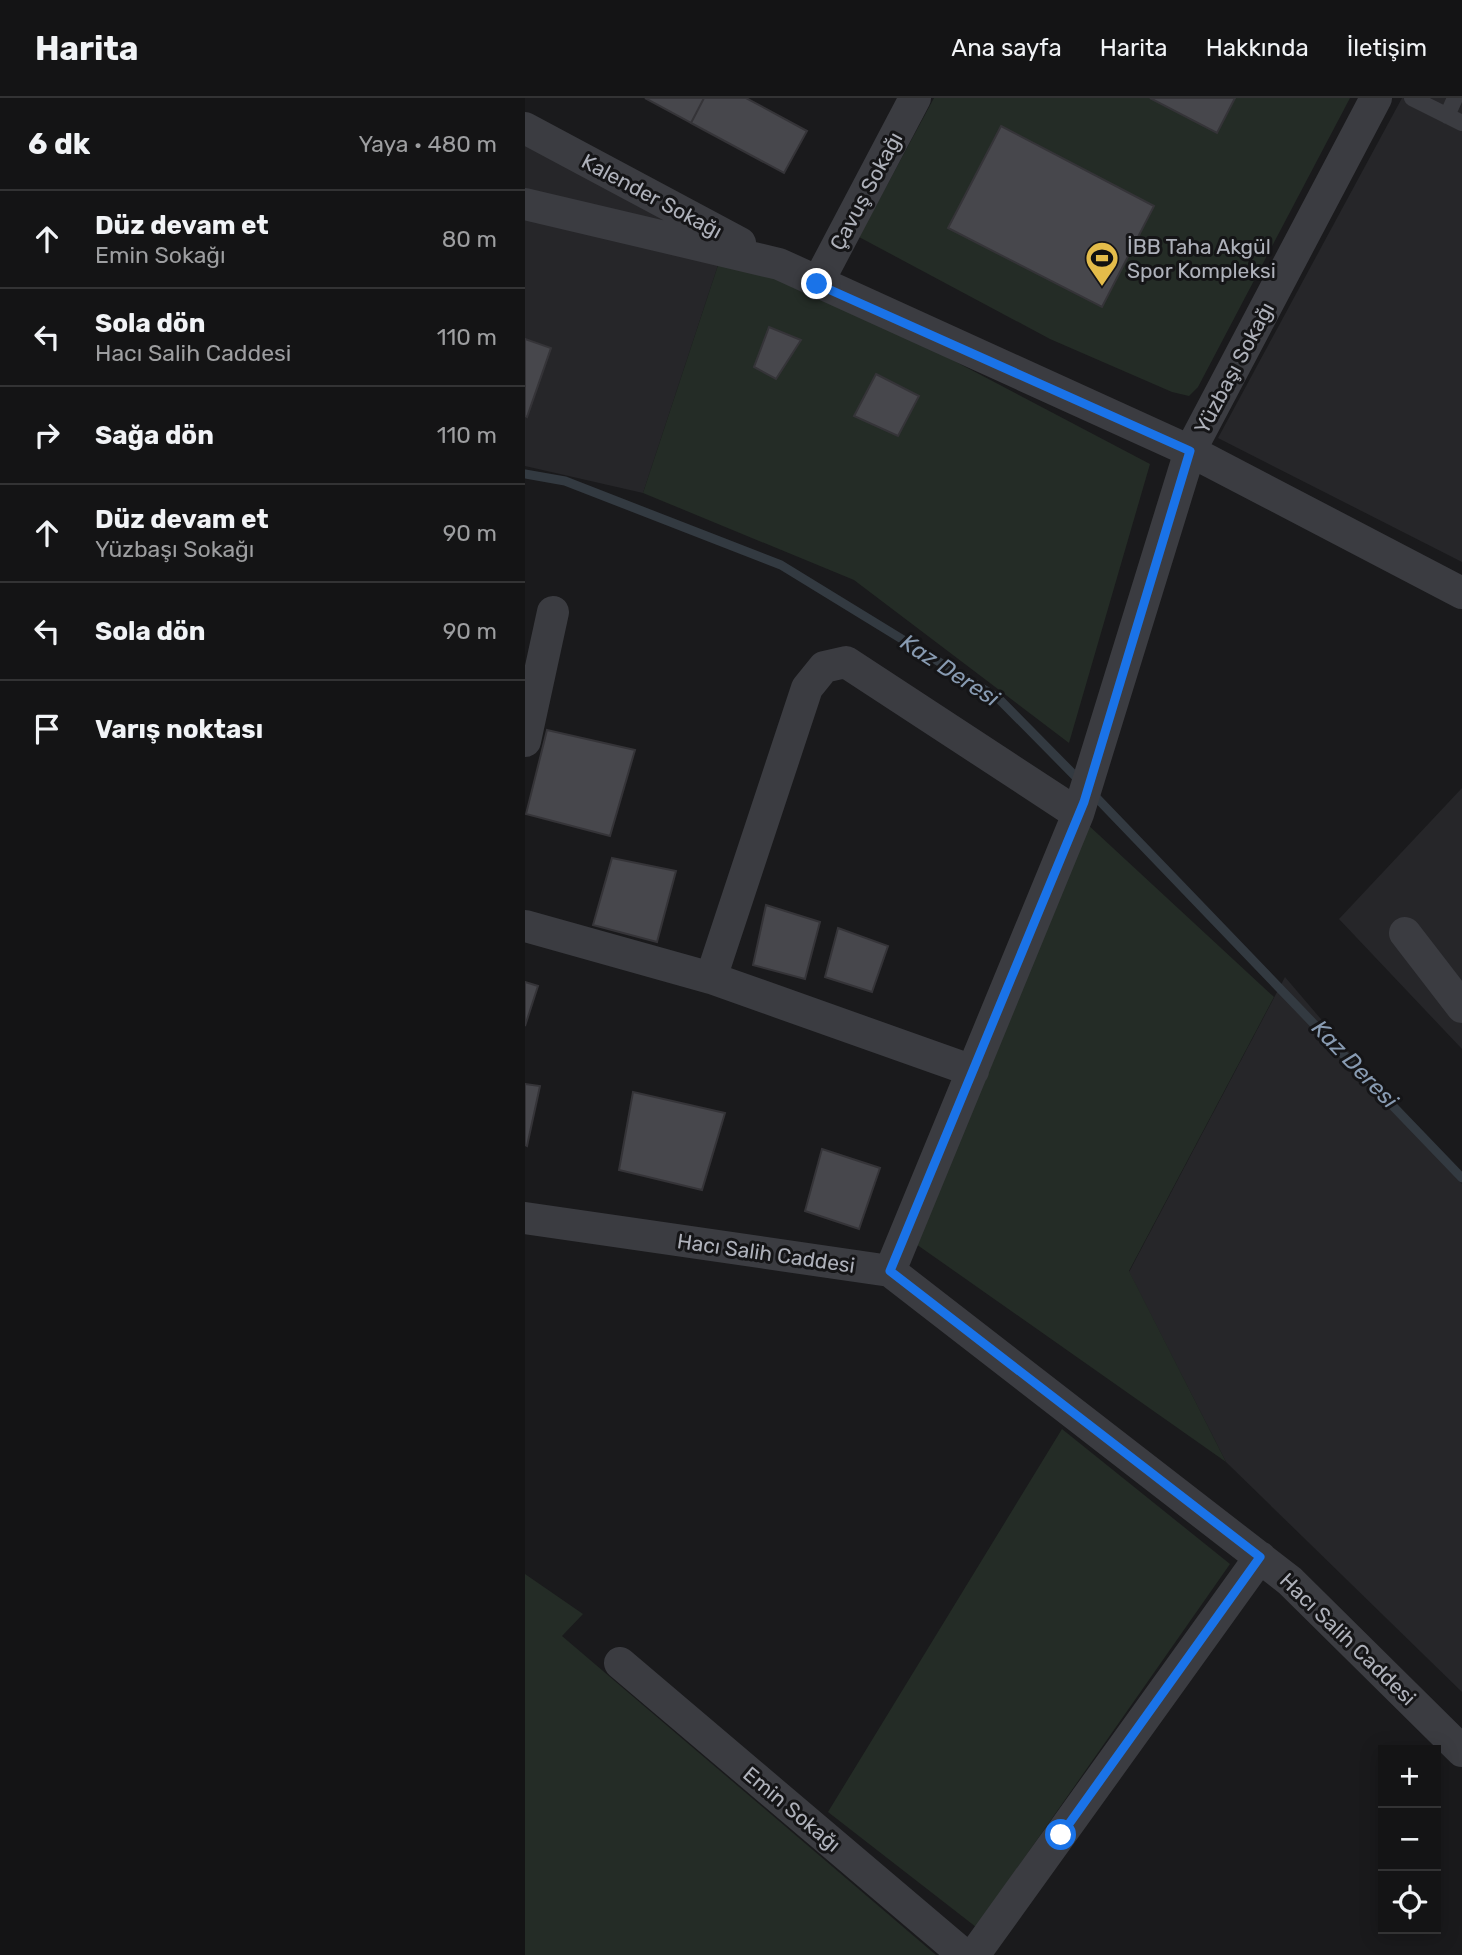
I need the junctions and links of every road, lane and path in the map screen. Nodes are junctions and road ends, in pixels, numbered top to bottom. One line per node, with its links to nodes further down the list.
1 (915, 98): 10 (street, Çavuş Sokağı)
2 (1376, 98): 11 (street, Yüzbaşı Sokağı)
3 (1412, 98): 5 (lane)
4 (1455, 98): 5 (lane)
5 (1447, 116): 6 (lane)
6 (1462, 123)
7 (525, 128): 9 (street, Kalender Sokağı)
8 (525, 204): 9 (street)
9 (779, 264): 10 (street)
10 (817, 284): 11 (street)
11 (1190, 451): 12 (street); 15 (street, Yüzbaşı Sokağı)
12 (1462, 593)
13 (553, 612): 14 (street)
14 (525, 741)
15 (1081, 808): 18 (street); 20 (street, Yüzbaşı Sokağı)
16 (525, 926): 18 (street)
17 (1405, 933): 19 (street)
18 (711, 978): 20 (street)
19 (1462, 1007)
20 (973, 1072): 22 (street, Yüzbaşı Sokağı)
21 (525, 1218): 22 (street, Hacı Salih Caddesi)
22 (890, 1271): 23 (street, Hacı Salih Caddesi)
23 (1260, 1557): 25 (street, Hacı Salih Caddesi); 27 (street)
24 (620, 1662): 26 (street, Emin Sokağı)
25 (1462, 1751)
26 (964, 1955)
27 (974, 1955)

